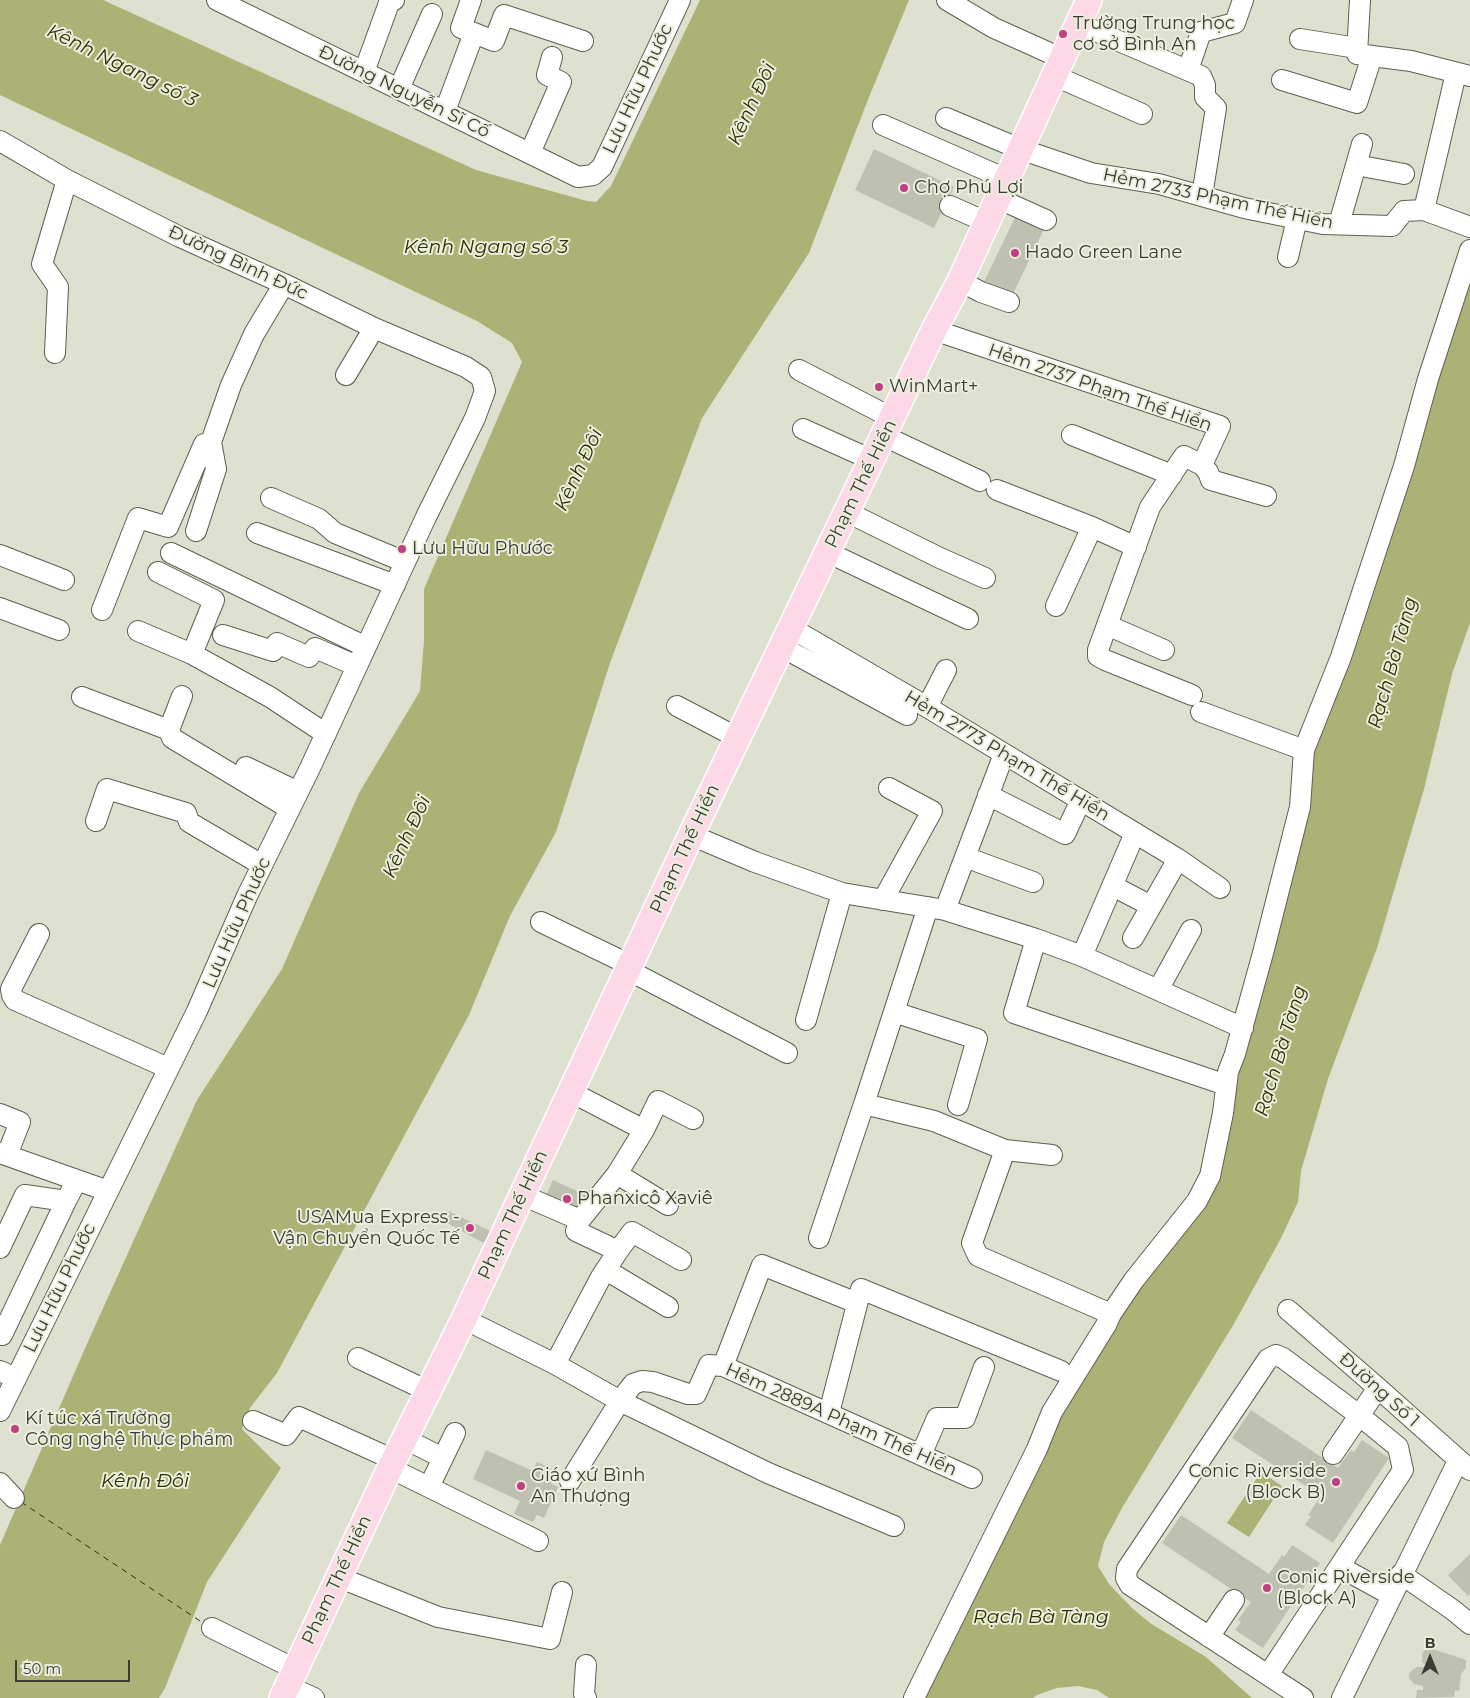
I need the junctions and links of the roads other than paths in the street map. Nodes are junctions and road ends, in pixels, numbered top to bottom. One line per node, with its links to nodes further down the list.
1 (217, 0): 18 (street, Đường Nguyễn Sĩ Cố)
2 (394, 0): 18 (street)
3 (471, 0): 11 (street)
4 (680, 0): 32 (street, Lưu Hữu Phước)
5 (947, 0): 16 (street)
6 (1089, 0): 10 (main road, Phạm Thế Hiển)
7 (1243, 0): 17 (street)
8 (1360, 0): 14 (street)
9 (432, 14): 21 (street)
10 (1078, 24): 16 (main road, Phạm Thế Hiển); 17 (street)
11 (474, 33): 13 (street); 22 (street)
12 (1300, 38): 14 (street)
13 (583, 41)
14 (1364, 52): 19 (street); 20 (street)
15 (552, 57): 29 (street)
16 (1059, 68): 23 (street); 28 (main road, Phạm Thế Hiển)
17 (1188, 70): 35 (street)
18 (364, 72): 21 (street, Đường Nguyễn Sĩ Cố)
19 (1463, 74): 37 (street)
20 (1282, 80)
21 (399, 89): 22 (street, Đường Nguyễn Sĩ Cố)
22 (444, 111): 29 (street, Đường Nguyễn Sĩ Cố)
23 (1142, 114)
24 (946, 118): 28 (street, Hẻm 2733 Phạm Thế Hiển)
25 (883, 125): 34 (street)
26 (0, 140): 33 (street, Đường Bình Đức)
27 (1362, 144): 30 (street)
28 (1020, 149): 34 (main road, Phạm Thế Hiển); 35 (street, Hẻm 2733 Phạm Thế Hiển)
29 (530, 153): 32 (street, Đường Nguyễn Sĩ Cố)
30 (1356, 165): 31 (street); 41 (street)
31 (1404, 174)
32 (593, 175)
33 (67, 180): 46 (street, Đường Bình Đức); 50 (street)
34 (1002, 188): 39 (street); 40 (main road, Phạm Thế Hiển)
35 (1202, 196): 38 (street, Hẻm 2733 Phạm Thế Hiển)
36 (950, 206): 40 (street)
37 (1424, 210): 41 (street, Hẻm 2733 Phạm Thế Hiển); 42 (street)
38 (1298, 219): 41 (street, Hẻm 2733 Phạm Thế Hiển); 44 (street)
39 (1046, 220)
40 (986, 222): 45 (main road, Phạm Thế Hiển)
41 (1339, 224)
42 (1470, 227)
43 (1470, 250): 98 (street)
44 (1288, 257)
45 (960, 281): 47 (street); 49 (main road, Phạm Thế Hiển)
46 (284, 284): 48 (street, Đường Bình Đức); 57 (street)
47 (1009, 302)
48 (374, 328): 52 (street); 53 (street, Đường Bình Đức)
49 (934, 330): 54 (main road, Phạm Thế Hiển); 59 (street, Hẻm 2737 Phạm Thế Hiển)
50 (55, 353)
51 (799, 370): 54 (street)
52 (346, 376)
53 (481, 376): 71 (street, Lưu Hữu Phước)
54 (888, 427): 58 (main road, Phạm Thế Hiển); 64 (street)
55 (803, 429): 58 (street)
56 (1072, 435): 60 (street)
57 (212, 442): 65 (street); 78 (street)
58 (872, 460): 63 (main road, Phạm Thế Hiển)
59 (1202, 465): 60 (street); 61 (street)
60 (1172, 475): 67 (street)
61 (1266, 496)
62 (271, 498): 71 (street)
63 (847, 512): 68 (main road, Phạm Thế Hiển); 73 (street)
64 (1092, 527): 67 (street); 76 (street)
65 (196, 531)
66 (258, 533): 75 (street)
67 (1136, 547): 80 (street)
68 (828, 552): 79 (street); 84 (main road, Phạm Thế Hiển)
69 (171, 554): 85 (street)
70 (0, 555): 74 (street)
71 (405, 562): 75 (street, Lưu Hữu Phước)
72 (158, 572): 87 (street)
73 (985, 578)
74 (64, 580)
75 (394, 585): 85 (street, Lưu Hữu Phước)
76 (1056, 606)
77 (0, 608): 81 (street)
78 (102, 610)
79 (968, 619)
80 (1107, 625): 86 (street); 98 (street)
81 (59, 630)
82 (138, 631): 87 (street)
83 (223, 635): 88 (street)
84 (786, 638): 93 (street, Hẻm 2773 Phạm Thế Hiển); 94 (street); 97 (main road, Phạm Thế Hiển)
85 (366, 647): 88 (street, Lưu Hữu Phước)
86 (1164, 650)
87 (192, 654): 96 (street)
88 (357, 666): 96 (street, Lưu Hữu Phước)
89 (946, 670): 93 (street)
90 (182, 696): 95 (street)
91 (82, 698): 95 (street)
92 (677, 706): 97 (street)
93 (927, 707): 99 (street, Hẻm 2773 Phạm Thế Hiển)
94 (907, 716)
95 (169, 730): 103 (street)
96 (326, 734): 103 (street, Lưu Hữu Phước)
97 (738, 738): 107 (main road, Phạm Thế Hiển)
98 (1304, 750): 128 (street)
99 (1004, 754): 102 (street); 104 (street, Hẻm 2773 Phạm Thế Hiển)
100 (246, 767): 103 (street)
101 (889, 788): 115 (street)
102 (988, 795): 104 (street); 108 (street)
103 (294, 800): 110 (street, Lưu Hữu Phước)
104 (1081, 800): 106 (street, Hẻm 2773 Phạm Thế Hiển)
105 (96, 821): 110 (street)
106 (1134, 833): 109 (street, Hẻm 2773 Phạm Thế Hiển); 112 (street)
107 (691, 835): 114 (street); 124 (main road, Phạm Thế Hiển)
108 (965, 857): 111 (street); 117 (street)
109 (1178, 859): 113 (street, Hẻm 2773 Phạm Thế Hiển); 116 (street)
110 (262, 865): 130 (street, Lưu Hữu Phước)
111 (1033, 882)
112 (1113, 886): 116 (street); 123 (street)
113 (1220, 888)
114 (842, 893): 115 (street); 127 (street)
115 (883, 900): 117 (street)
116 (1151, 906): 121 (street)
117 (937, 909): 122 (street); 126 (street)
118 (541, 922): 124 (street)
119 (1191, 930): 125 (street)
120 (39, 934): 130 (street)
121 (1132, 938)
122 (1036, 939): 123 (street); 131 (street)
123 (1082, 956): 125 (street)
124 (629, 967): 129 (street); 132 (main road, Phạm Thế Hiển)
125 (1158, 990): 128 (street)
126 (894, 1012): 133 (street); 134 (street)
127 (806, 1020)
128 (1242, 1028): 131 (street)
129 (786, 1053)
130 (168, 1068): 143 (street, Lưu Hữu Phước)
131 (1226, 1085): 156 (street)
132 (571, 1092): 137 (street); 144 (main road, Phạm Thế Hiển)
133 (864, 1104): 138 (street); 148 (street)
134 (958, 1105)
135 (0, 1114): 139 (street)
136 (693, 1119): 137 (street)
137 (644, 1130): 141 (street)
138 (1006, 1150): 140 (street); 156 (street)
139 (3, 1154): 142 (street)
140 (1052, 1155)
141 (617, 1174): 146 (street); 147 (street)
142 (77, 1180): 143 (street); 145 (street)
143 (108, 1191): 164 (street, Lưu Hữu Phước)
144 (522, 1195): 147 (street); 157 (main road, Phạm Thế Hiển)
145 (66, 1201): 149 (street); 158 (street)
146 (668, 1204)
147 (580, 1220): 150 (street)
148 (819, 1238)
149 (0, 1248)
150 (618, 1251): 151 (street); 152 (street)
151 (680, 1260)
152 (606, 1270): 154 (street); 160 (street)
153 (857, 1303): 161 (street); 163 (street); 169 (street)
154 (668, 1307)
155 (1288, 1310): 165 (street, Đường Số 1)
156 (1111, 1314): 199 (street)
157 (464, 1319): 160 (street); 166 (main road, Phạm Thế Hiển)
158 (0, 1334)
159 (358, 1358): 166 (street)
160 (555, 1364): 167 (street)
161 (724, 1366): 167 (street, Hẻm 2889A Phạm Thế Hiển); 169 (street, Hẻm 2889A Phạm Thế Hiển)
162 (984, 1367): 174 (street)
163 (1061, 1371)
164 (8, 1375): 168 (street, Lưu Hữu Phước)
165 (1378, 1388): 170 (street); 177 (street, Đường Số 1)
166 (428, 1391): 175 (main road, Phạm Thế Hiển)
167 (620, 1401): 179 (street); 183 (street)
168 (0, 1411)
169 (829, 1414): 174 (street, Hẻm 2889A Phạm Thế Hiển)
170 (1360, 1416): 173 (street); 185 (street); 193 (street)
171 (253, 1421): 175 (street)
172 (455, 1433): 176 (street)
173 (1333, 1454)
174 (921, 1455): 178 (street, Hẻm 2889A Phạm Thế Hiển)
175 (396, 1456): 176 (street); 181 (street); 187 (main road, Phạm Thế Hiển)
176 (443, 1458): 181 (street)
177 (1464, 1465): 186 (street)
178 (972, 1478)
179 (570, 1481)
180 (0, 1483): 182 (street)
181 (430, 1487): 184 (street)
182 (14, 1498)
183 (894, 1526)
184 (538, 1542)
185 (1340, 1567): 189 (street); 195 (street)
186 (1402, 1574): 189 (street); 191 (street)
187 (338, 1577): 188 (street); 196 (main road, Phạm Thế Hiển)
188 (562, 1592)
189 (1391, 1595): 201 (street)
190 (1234, 1600): 193 (street)
191 (1470, 1624)
192 (212, 1628): 196 (street)
193 (1209, 1637): 195 (street)
194 (586, 1665): 198 (street)
195 (1268, 1675): 200 (street)
196 (288, 1684): 197 (street)
197 (314, 1698)
198 (586, 1698)
199 (914, 1698)
200 (1303, 1698)
201 (1342, 1698)

